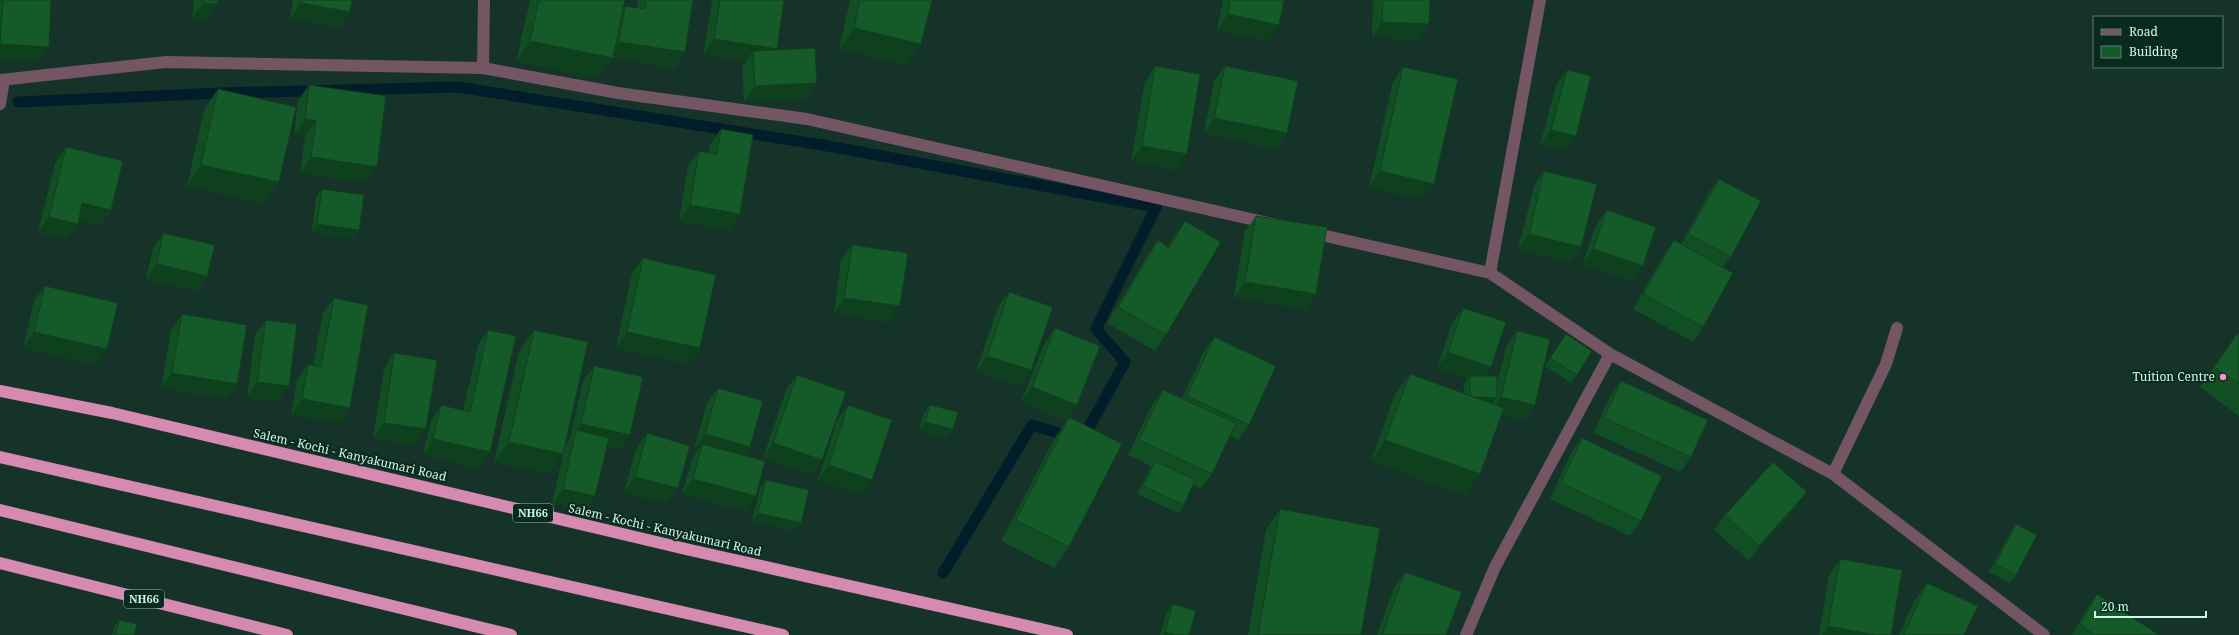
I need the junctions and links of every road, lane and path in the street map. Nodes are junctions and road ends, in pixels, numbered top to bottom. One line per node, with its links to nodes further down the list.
1 (484, 0): 3 (street)
2 (1540, 0): 6 (street)
3 (483, 68): 4 (street); 6 (street)
4 (2, 80): 5 (street)
5 (0, 104)
6 (1490, 273): 8 (street)
7 (1897, 328): 11 (street)
8 (1610, 354): 11 (street); 18 (street)
9 (0, 391): 17 (highway, Salem - Kochi - Kanyakumari Road / NH66)
10 (0, 457): 16 (highway)
11 (1833, 474): 19 (street)
12 (0, 510): 15 (highway)
13 (0, 563): 14 (highway, NH66)
14 (287, 635)
15 (511, 635)
16 (783, 635)
17 (1067, 635)
18 (1466, 635)
19 (2044, 635)

